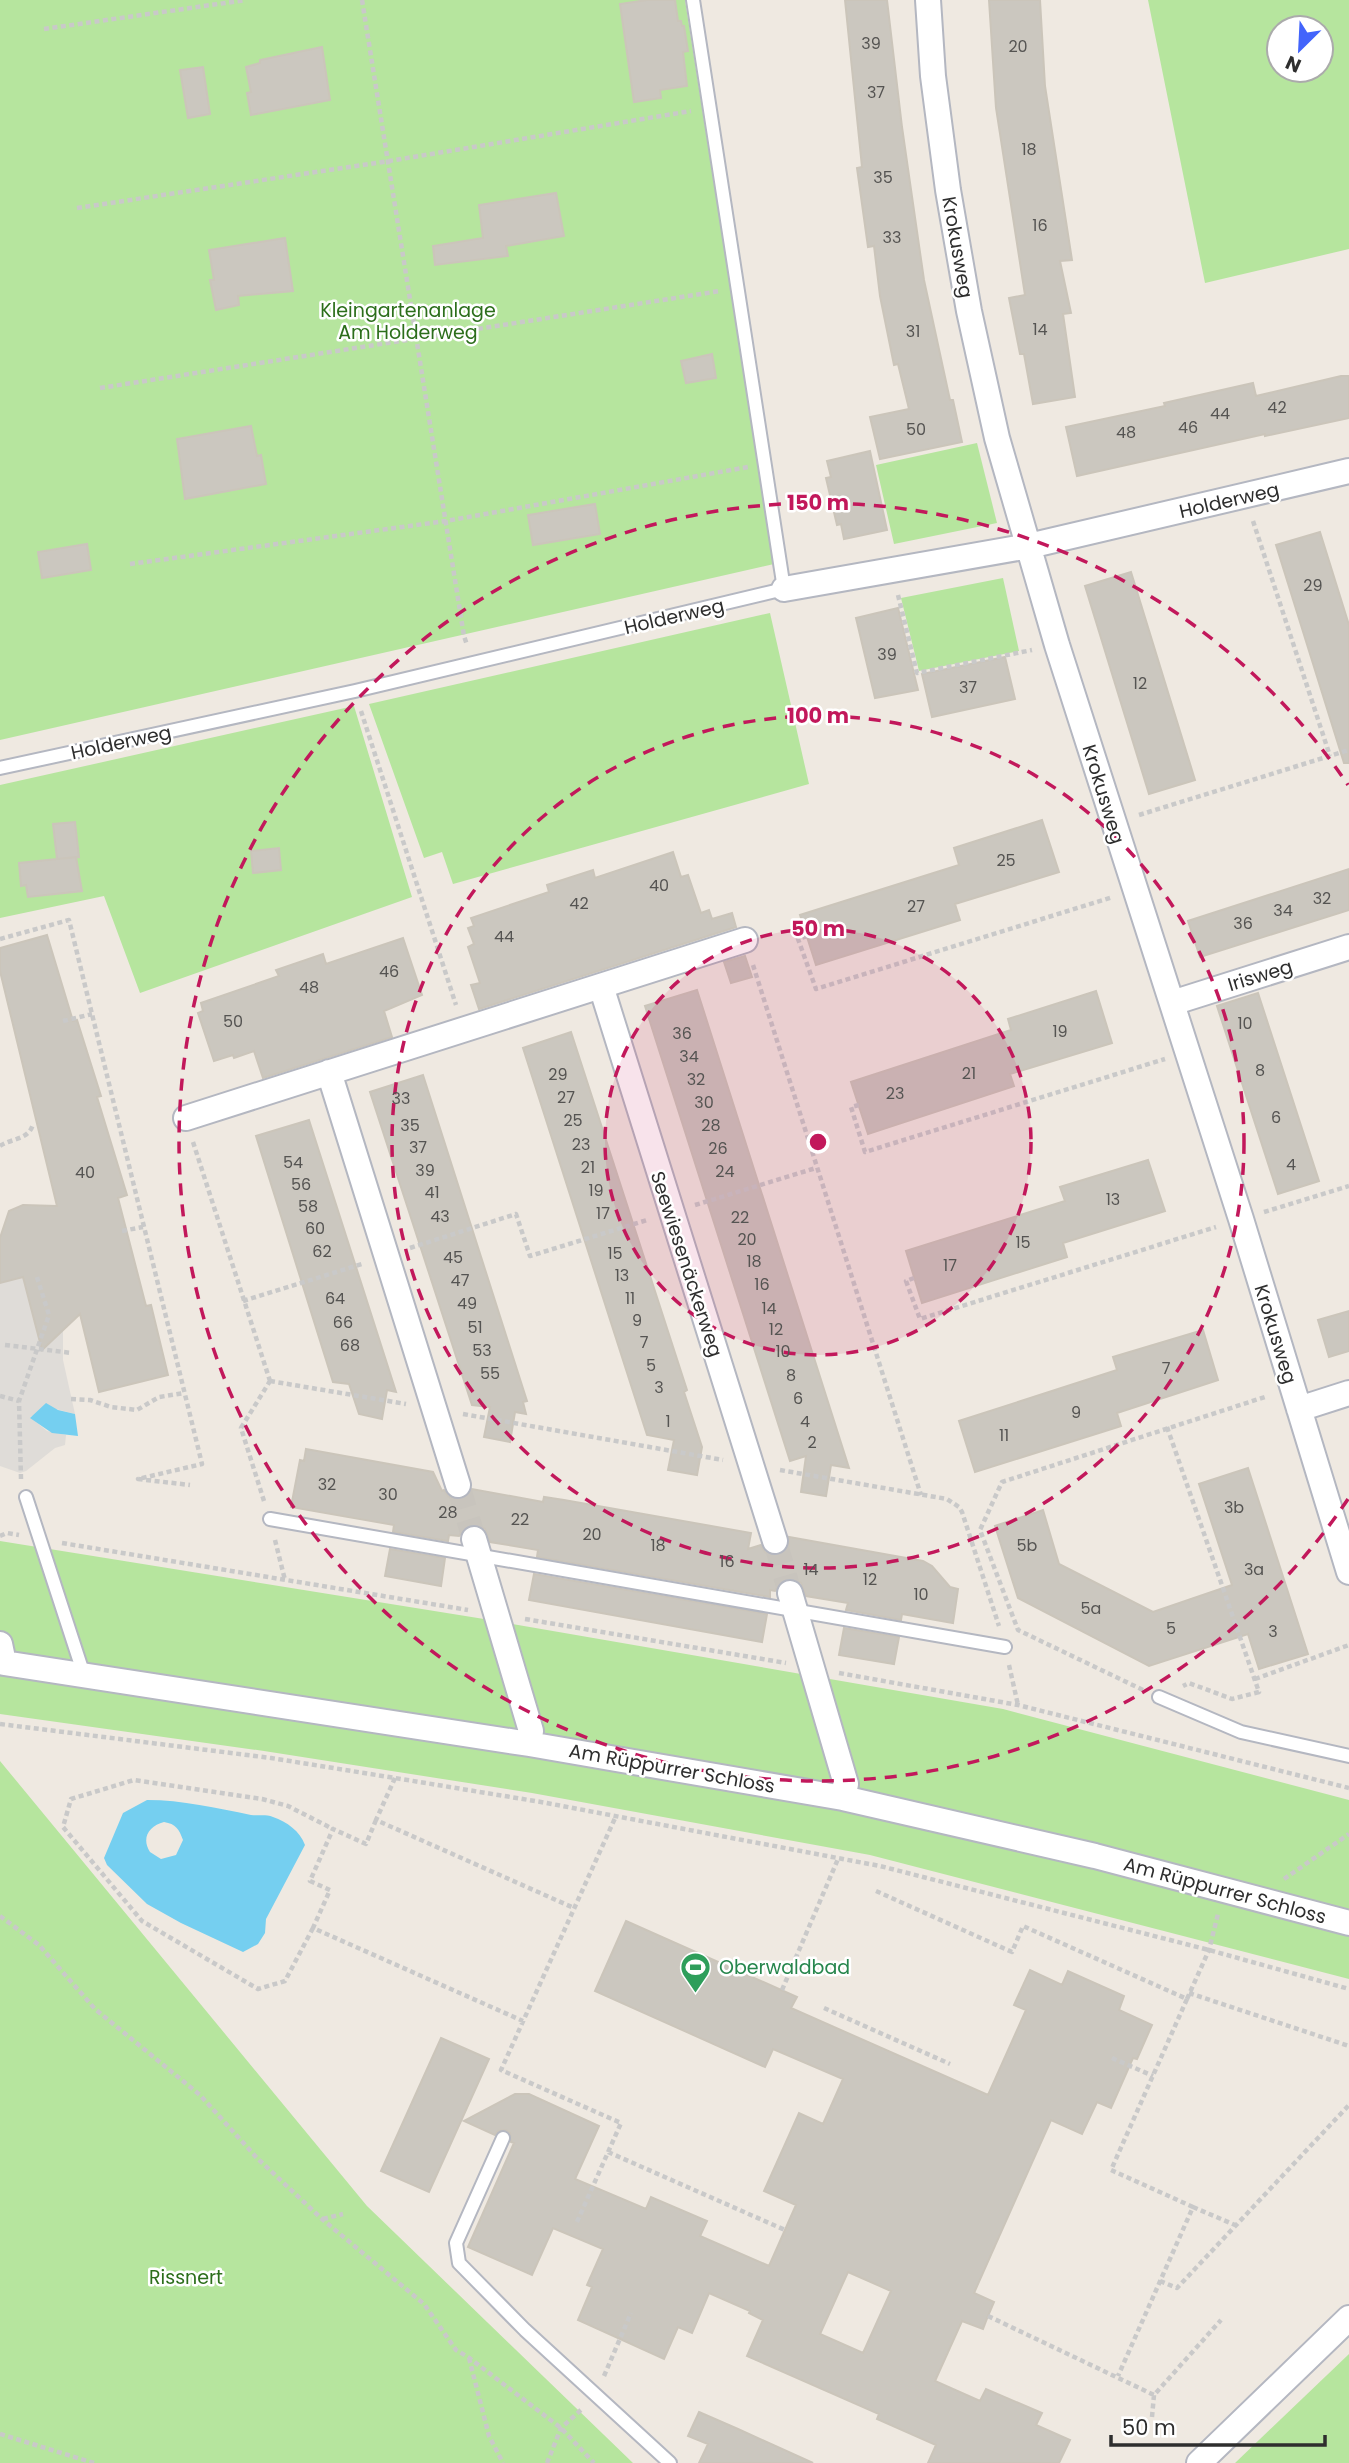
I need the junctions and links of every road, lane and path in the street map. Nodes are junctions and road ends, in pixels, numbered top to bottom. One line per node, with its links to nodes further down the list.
1 (246, 0): 5 (path)
2 (362, 0): 7 (path)
3 (693, 0): 19 (lane)
4 (928, 0): 16 (street, Krokusweg)
5 (44, 29)
6 (701, 110): 7 (path)
7 (389, 161): 8 (path); 10 (path)
8 (77, 208)
9 (730, 290): 10 (path)
10 (416, 338): 11 (path); 15 (path)
11 (100, 388)
12 (757, 466): 15 (path)
13 (1349, 471): 14 (street, Holderweg)
14 (1245, 496): 16 (street, Holderweg); 24 (path)
15 (446, 521): 17 (path); 20 (path)
16 (1029, 546): 18 (street, Holderweg); 21 (street, Krokusweg)
17 (130, 564)
18 (892, 571): 19 (street, Holderweg); 21 (path)
19 (784, 589): 22 (lane, Holderweg)
20 (464, 636)
21 (1057, 645): 26 (street, Krokusweg)
22 (355, 691): 25 (lane, Holderweg); 36 (path)
23 (1349, 750): 24 (path)
24 (1330, 756): 26 (path)
25 (0, 768)
26 (1113, 823): 27 (street, Krokusweg)
27 (1134, 890): 28 (path); 33 (street, Krokusweg)
28 (807, 936)
29 (0, 939): 34 (path)
30 (745, 940): 32 (street); 43 (path)
31 (1349, 947): 33 (street, Irisweg)
32 (600, 986): 36 (street); 45 (street, Seewiesenäckerweg)
33 (1172, 1003): 37 (street, Krokusweg)
34 (92, 1014): 35 (path); 47 (path)
35 (63, 1021)
36 (464, 1030): 38 (street)
37 (1186, 1053): 39 (path); 46 (street, Krokusweg)
38 (329, 1072): 40 (street); 49 (street)
39 (859, 1105)
40 (186, 1118): 52 (path)
41 (33, 1124): 42 (path)
42 (0, 1146)
43 (816, 1168): 45 (path); 69 (path)
44 (1349, 1186): 46 (path)
45 (670, 1213): 49 (path); 65 (street, Seewiesenäckerweg)
46 (1241, 1219): 51 (path); 61 (street, Krokusweg)
47 (144, 1227): 48 (path); 57 (path)
48 (122, 1231)
49 (386, 1256): 52 (path); 63 (street)
50 (36, 1274): 54 (path)
51 (914, 1278)
52 (243, 1301): 56 (path)
53 (5, 1345): 54 (path)
54 (38, 1349): 55 (path); 62 (path)
55 (72, 1353)
56 (270, 1381): 63 (path); 71 (path)
57 (184, 1393): 60 (path); 67 (path)
58 (1349, 1393): 61 (street)
59 (0, 1396): 62 (path)
60 (71, 1399)
61 (1296, 1399): 64 (path); 76 (street, Krokusweg)
62 (19, 1401): 66 (path)
63 (436, 1409): 65 (path); 68 (street)
64 (1167, 1427): 85 (path); 86 (path)
65 (751, 1465): 69 (path); 74 (street, Seewiesenäckerweg)
66 (20, 1473)
67 (190, 1485)
68 (458, 1485)
69 (921, 1495): 82 (path)
70 (26, 1497): 73 (lane)
71 (270, 1519): 75 (lane); 77 (path)
72 (0, 1536): 73 (path)
73 (39, 1539): 77 (path); 84 (lane)
74 (775, 1541)
75 (477, 1548): 78 (lane); 79 (street)
76 (1349, 1573)
77 (285, 1580): 79 (path)
78 (793, 1602): 82 (lane); 83 (street)
79 (496, 1615): 83 (path); 89 (street)
80 (0, 1644): 84 (street, Am Rüppurrer Schloss)
81 (1349, 1645): 85 (path)
82 (1005, 1647): 87 (path)
83 (812, 1668): 87 (path); 93 (street)
84 (84, 1675): 89 (street, Am Rüppurrer Schloss)
85 (1255, 1679): 86 (path)
86 (1158, 1697): 90 (lane)
87 (1018, 1705): 92 (path)
88 (0, 1724): 91 (path)
89 (529, 1744): 93 (street, Am Rüppurrer Schloss)
90 (1349, 1756)
91 (395, 1778): 94 (path); 95 (path)
92 (1349, 1788)
93 (843, 1798): 99 (street, Am Rüppurrer Schloss)
94 (615, 1816): 98 (path); 102 (path)
95 (376, 1820): 96 (path); 102 (path)
96 (332, 1829): 105 (path); 105 (path)
97 (1349, 1834): 101 (path)
98 (838, 1858): 106 (path); 108 (path)
99 (1224, 1890): 101 (street, Am Rüppurrer Schloss); 106 (path)
100 (876, 1891): 110 (path)
101 (1270, 1902): 104 (street, Am Rüppurrer Schloss)
102 (574, 1908): 112 (path)
103 (0, 1916): 122 (path)
104 (1349, 1923)
105 (313, 1928): 112 (path)
106 (1209, 1950): 107 (path); 109 (path)
107 (1349, 1989)
108 (782, 1990)
109 (1189, 1993): 110 (path); 113 (path)
110 (1187, 1999): 116 (path)
111 (824, 2008): 115 (path)
112 (523, 2021): 119 (path)
113 (1349, 2046)
114 (1112, 2058): 116 (path)
115 (950, 2064)
116 (1153, 2076): 120 (path)
117 (1349, 2105): 124 (path)
118 (503, 2138): 133 (lane)
119 (608, 2152): 123 (path); 125 (path)
120 (1193, 2207): 124 (path); 126 (path)
121 (343, 2214): 122 (path)
122 (322, 2219): 131 (path)
123 (577, 2222)
124 (1235, 2225): 126 (path)
125 (785, 2230)
126 (1160, 2281): 132 (path)
127 (631, 2313): 133 (path)
128 (988, 2316): 132 (path)
129 (1349, 2318): 143 (street)
130 (1221, 2320): 134 (path)
131 (468, 2357): 136 (path); 139 (path)
132 (1118, 2376): 134 (path)
133 (596, 2395): 136 (path); 142 (lane)
134 (1154, 2395): 135 (path)
135 (1152, 2417)
136 (561, 2428): 140 (path); 141 (path)
137 (0, 2434): 138 (path)
138 (94, 2463)
139 (503, 2463)
140 (547, 2463)
141 (594, 2463)
142 (670, 2463)
143 (1199, 2463)

